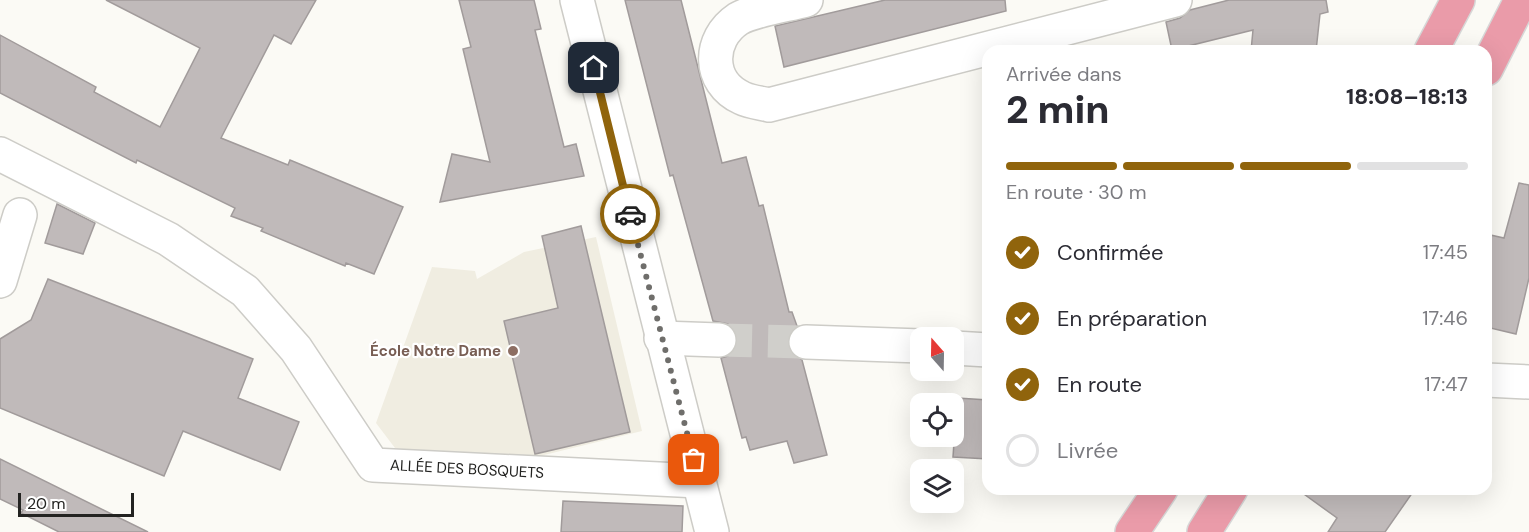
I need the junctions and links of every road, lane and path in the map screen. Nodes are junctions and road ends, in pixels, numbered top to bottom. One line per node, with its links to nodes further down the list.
1 (577, 0): 14 (street)
2 (806, 0): 9 (street)
3 (1175, 0): 6 (street)
4 (1458, 0): 8 (main road)
5 (1521, 0): 10 (main road)
6 (1130, 5): 7 (street)
7 (986, 45)
8 (1434, 45)
9 (982, 46)
10 (1492, 57)
11 (0, 154): 22 (street, ALLÉE DES BOSQUETS)
12 (20, 216): 13 (street)
13 (0, 281)
14 (661, 338): 15 (street); 22 (street)
15 (719, 340)
16 (806, 342): 17 (street)
17 (910, 346)
18 (964, 349): 19 (street)
19 (982, 350)
20 (1492, 380): 21 (street)
21 (1529, 382)
22 (699, 481): 25 (street)
23 (1157, 495): 26 (main road)
24 (1227, 495): 27 (main road)
25 (712, 532)
26 (1132, 532)
27 (1204, 532)

